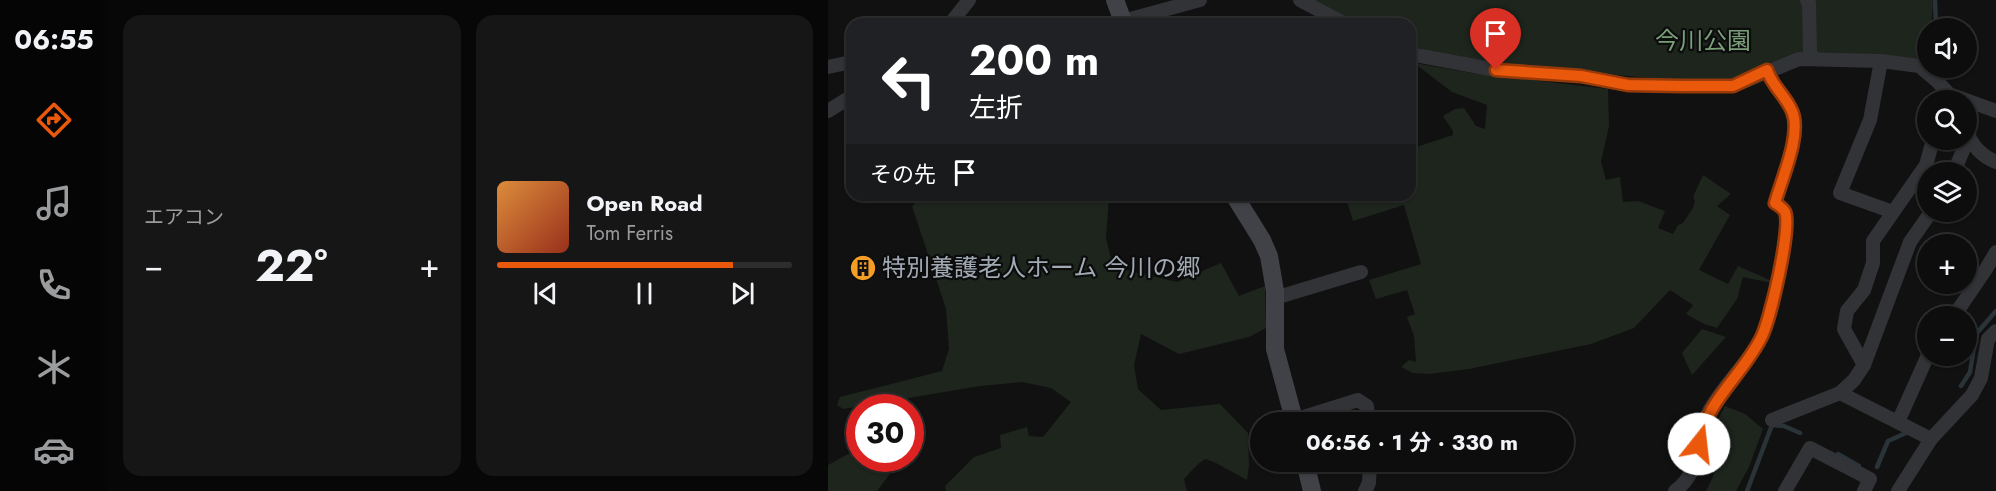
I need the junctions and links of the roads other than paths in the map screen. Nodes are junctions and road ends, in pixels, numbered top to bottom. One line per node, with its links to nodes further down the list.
1 (969, 0): 6 (street)
2 (1115, 0): 7 (street)
3 (1200, 0): 8 (street)
4 (1300, 0): 9 (street)
5 (1807, 0): 11 (street)
6 (955, 18)
7 (1122, 18)
8 (1138, 18)
9 (1334, 18)
10 (1416, 55): 15 (street)
11 (1814, 59): 12 (street); 15 (street)
12 (1881, 61): 16 (street); 25 (street)
13 (846, 63): 14 (street)
14 (828, 67)
15 (1767, 70): 45 (street)
16 (1942, 90)
17 (846, 100): 19 (street)
18 (1977, 106): 20 (street)
19 (828, 111)
20 (1996, 111)
21 (1977, 146): 23 (street)
22 (1931, 150): 25 (street)
23 (1996, 162)
24 (1238, 201): 29 (street)
25 (1893, 212): 32 (street)
26 (1924, 222): 32 (street)
27 (1996, 252): 30 (street)
28 (1362, 272): 29 (street)
29 (1275, 298): 35 (street)
30 (1961, 306)
31 (1996, 331): 40 (street)
32 (1864, 365): 34 (street)
33 (1923, 366): 39 (street)
34 (1840, 393): 38 (street); 39 (street)
35 (1292, 412)
36 (1321, 412): 37 (street)
37 (1368, 412)
38 (1773, 420)
39 (1898, 422): 40 (street)
40 (1931, 439): 48 (street)
41 (1307, 472): 43 (street)
42 (1370, 472): 44 (street)
43 (1312, 491)
44 (1365, 491)
45 (1675, 491)
46 (1785, 491): 47 (street)
47 (1864, 491)
48 (1898, 491)

